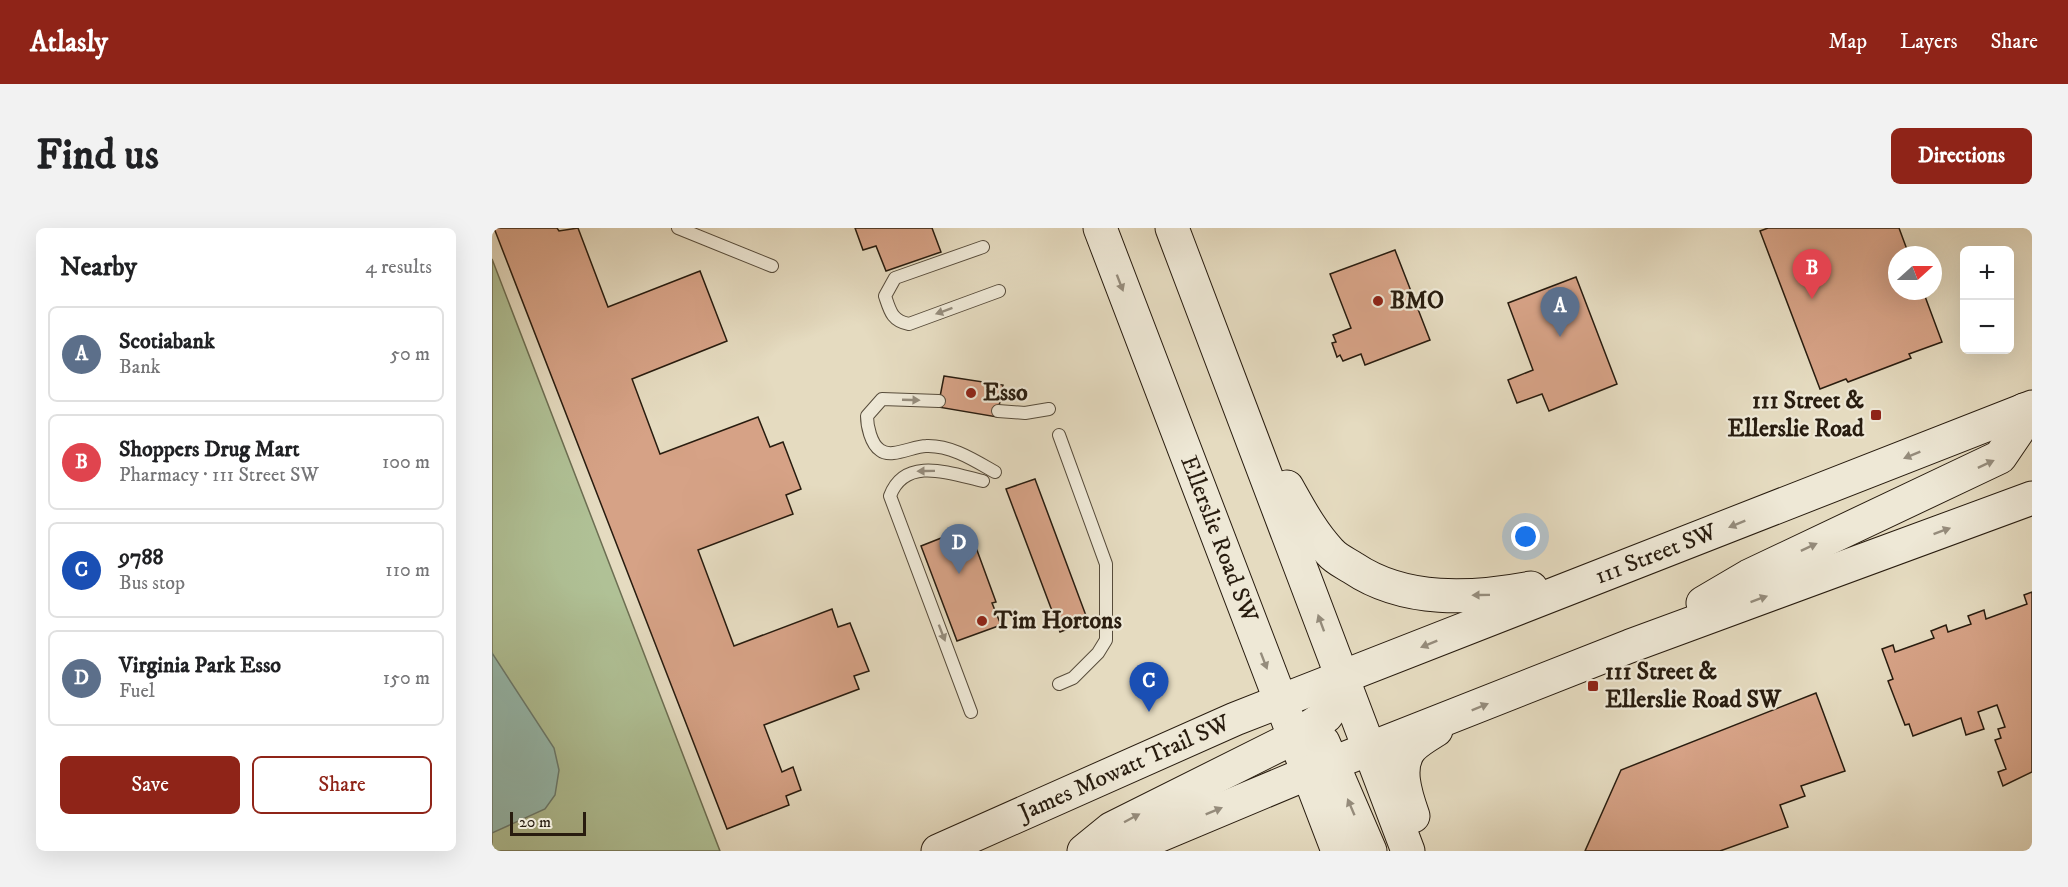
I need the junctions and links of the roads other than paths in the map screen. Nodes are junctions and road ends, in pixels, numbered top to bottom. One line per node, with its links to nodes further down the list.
1 (678, 228): 6 (lane)
2 (1100, 228): 22 (main road, Ellerslie Road SW, one-way to 22)
3 (1148, 228): 8 (main road)
4 (1172, 228): 8 (main road)
5 (983, 248): 7 (lane, one-way to 5)
6 (772, 266)
7 (999, 291)
8 (1209, 324): 9 (main road)
9 (1234, 393): 18 (main road, one-way to 9); 20 (main road, one-way to 9)
10 (939, 401): 15 (lane, one-way to 10)
11 (1049, 409): 12 (lane)
12 (998, 411)
13 (2030, 414): 18 (main road, 111 Street SW, one-way to 18); 19 (main road, one-way to 13)
14 (1059, 435): 21 (lane)
15 (995, 472)
16 (983, 481): 23 (lane, one-way to 23)
17 (2032, 498): 19 (main road, one-way to 17)
18 (1621, 570): 20 (main road, 111 Street SW, one-way to 20)
19 (1629, 646): 24 (main road, one-way to 19)
20 (1342, 678): 22 (main road, 111 Street SW); 25 (main road); 26 (main road)
21 (1059, 684)
22 (1280, 703): 25 (main road, Ellerslie Road SW); 28 (main road, James Mowatt Trail SW)
23 (971, 712)
24 (1450, 719): 26 (main road); 36 (main road)
25 (1301, 732): 27 (main road, Ellerslie Road SW); 31 (main road, one-way to 25)
26 (1369, 750): 27 (main road); 35 (main road)
27 (1320, 768): 32 (main road, one-way to 27); 33 (main road); 34 (main road, one-way to 27)
28 (1021, 814): 29 (main road, James Mowatt Trail SW); 30 (main road)
29 (938, 851)
30 (974, 851)
31 (1084, 851)
32 (1122, 851)
33 (1338, 851)
34 (1370, 851)
35 (1408, 851)
36 (1427, 851)

